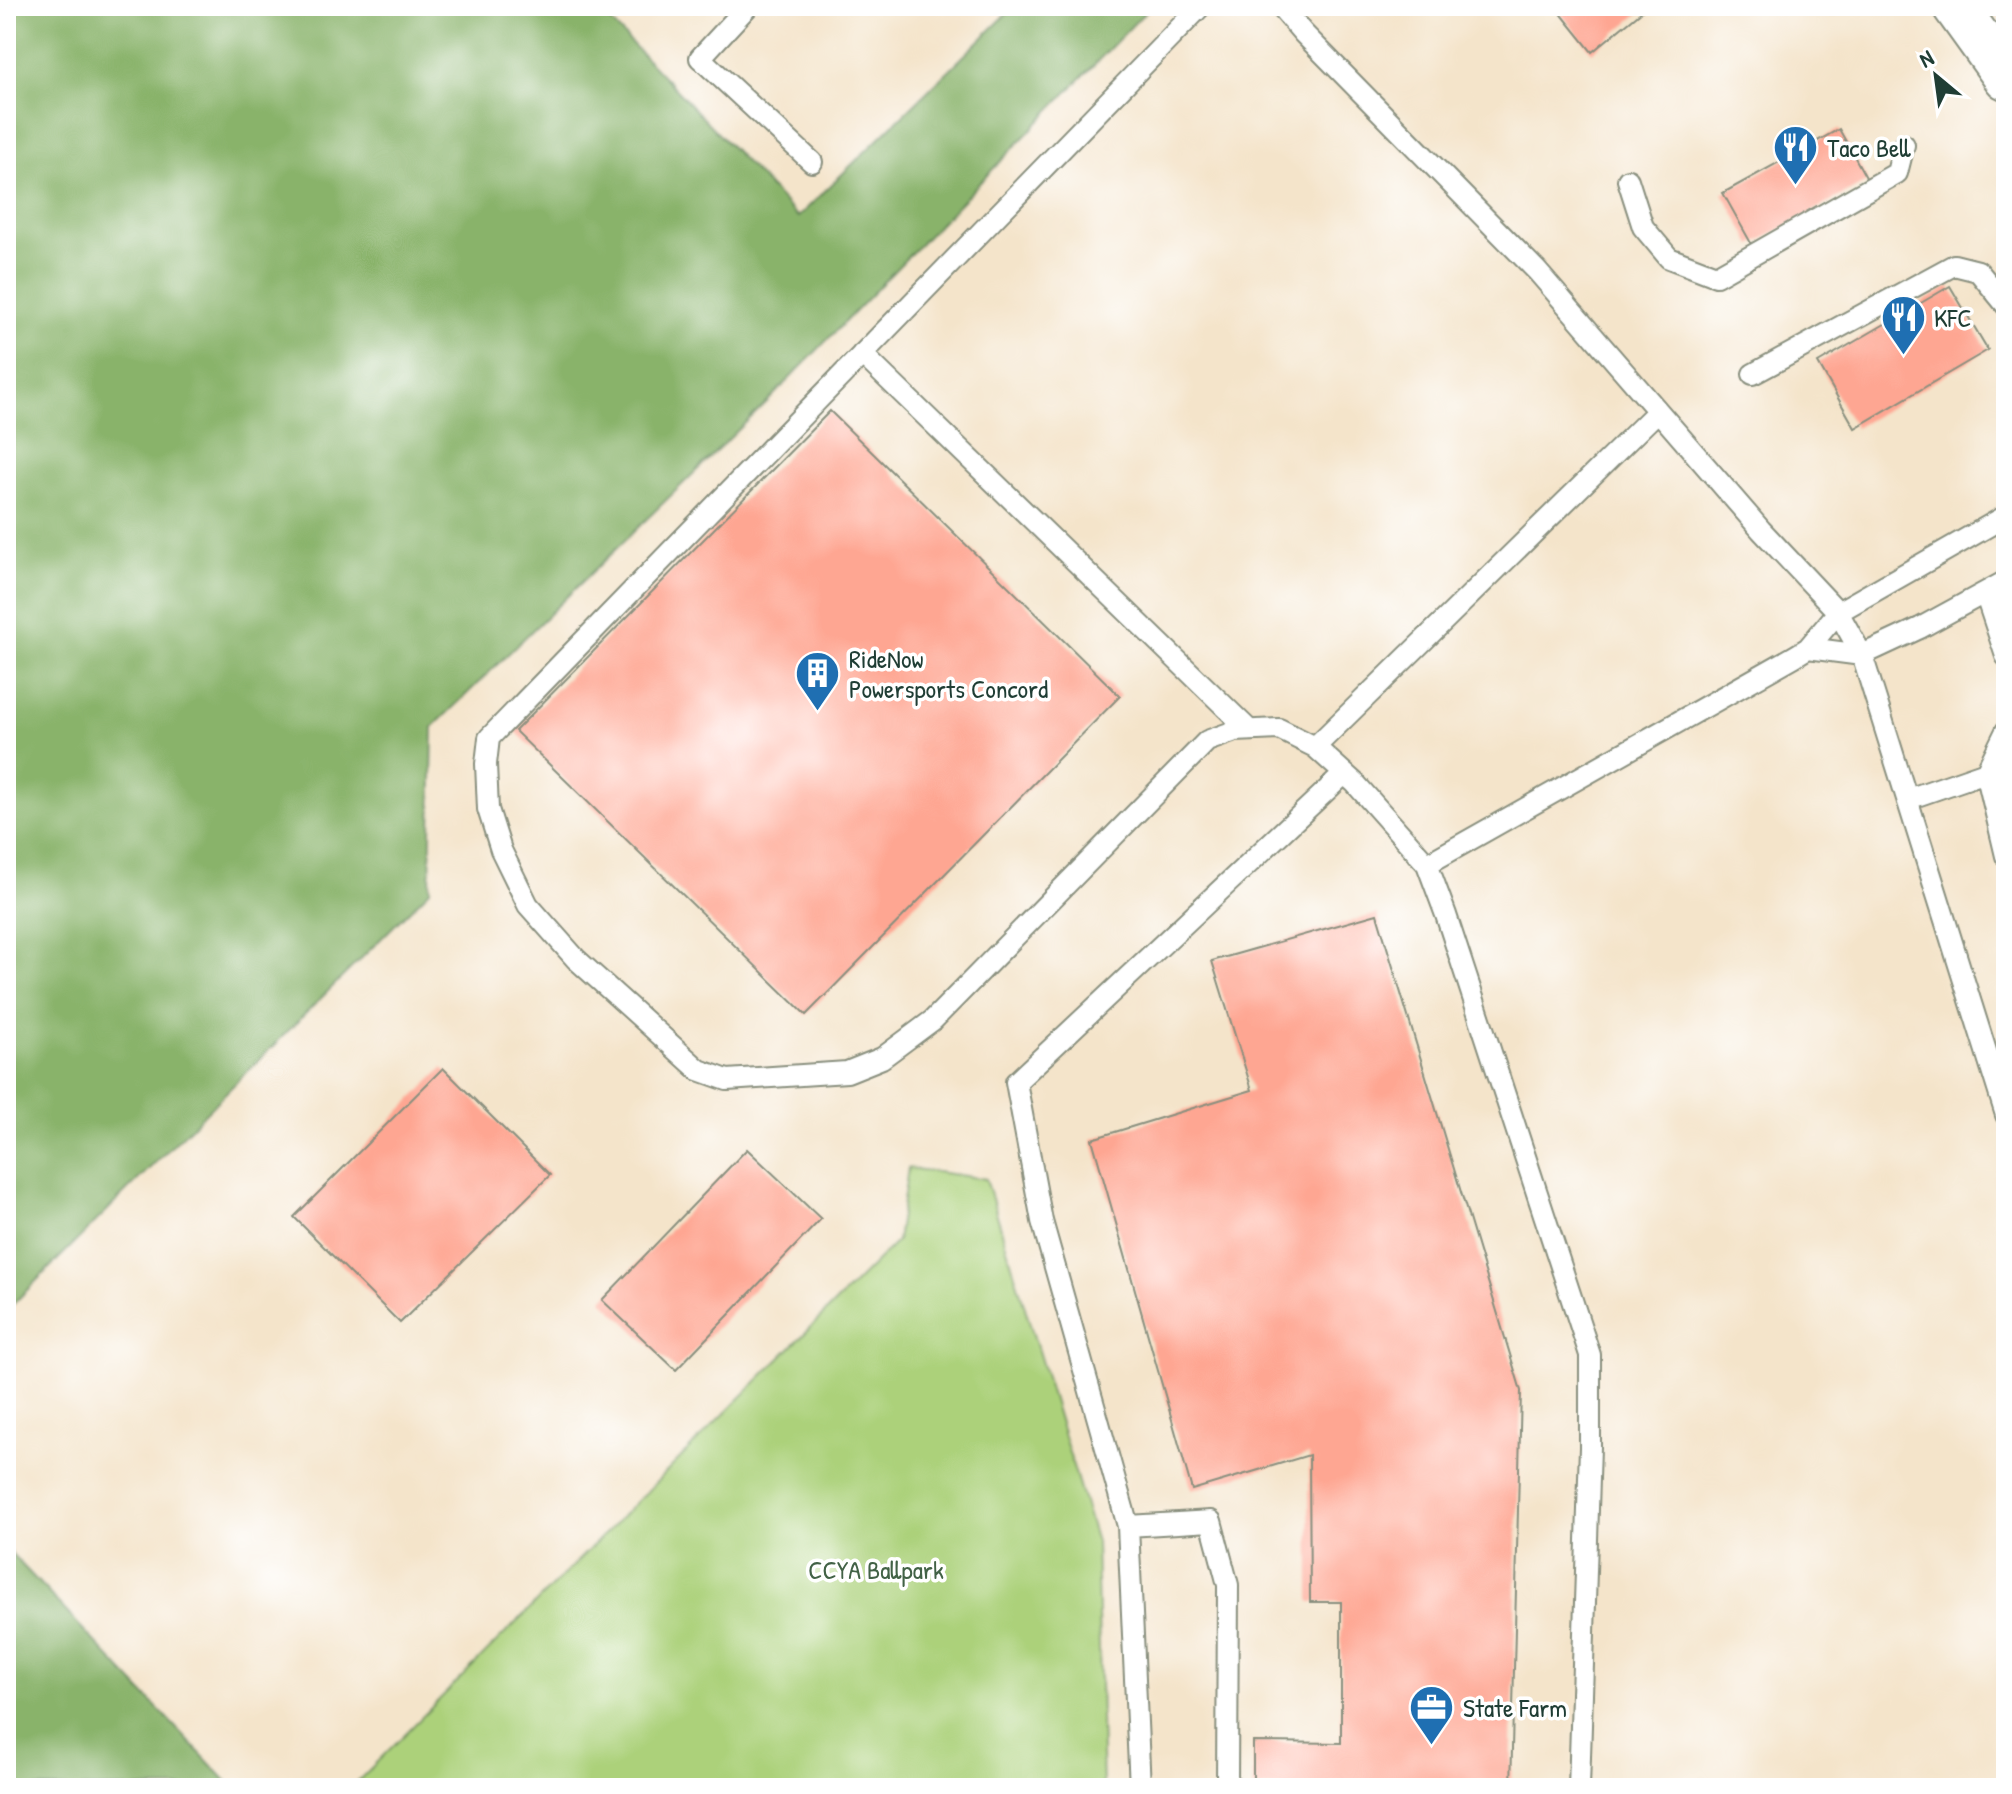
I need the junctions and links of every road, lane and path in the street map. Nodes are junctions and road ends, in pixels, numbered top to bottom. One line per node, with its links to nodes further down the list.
1 (748, 6): 7 (lane)
2 (1201, 6): 10 (lane)
3 (1280, 6): 12 (lane)
4 (1955, 6): 5 (highway)
5 (2006, 77)
6 (1904, 145): 8 (lane)
7 (812, 162)
8 (1628, 180)
9 (2006, 305): 11 (lane)
10 (862, 354): 20 (lane); 20 (lane)
11 (1753, 374)
12 (1657, 412): 16 (lane); 22 (lane)
13 (2006, 516): 16 (lane)
14 (2006, 581): 15 (lane)
15 (1985, 593): 18 (lane); 19 (lane)
16 (1838, 612): 17 (lane); 18 (lane)
17 (1808, 648): 18 (lane); 27 (lane)
18 (1862, 655): 25 (lane)
19 (2006, 656)
20 (1249, 730): 22 (lane)
21 (2006, 731): 23 (lane)
22 (1315, 747): 24 (lane)
23 (1986, 772): 25 (lane); 26 (lane)
24 (1344, 774): 27 (lane); 30 (lane)
25 (1908, 799): 28 (lane)
26 (2004, 839)
27 (1427, 864): 33 (lane)
28 (2003, 1091): 29 (lane)
29 (2006, 1115)
30 (1128, 1526): 31 (lane); 32 (lane)
31 (1140, 1788)
32 (1227, 1788)
33 (1579, 1788)

